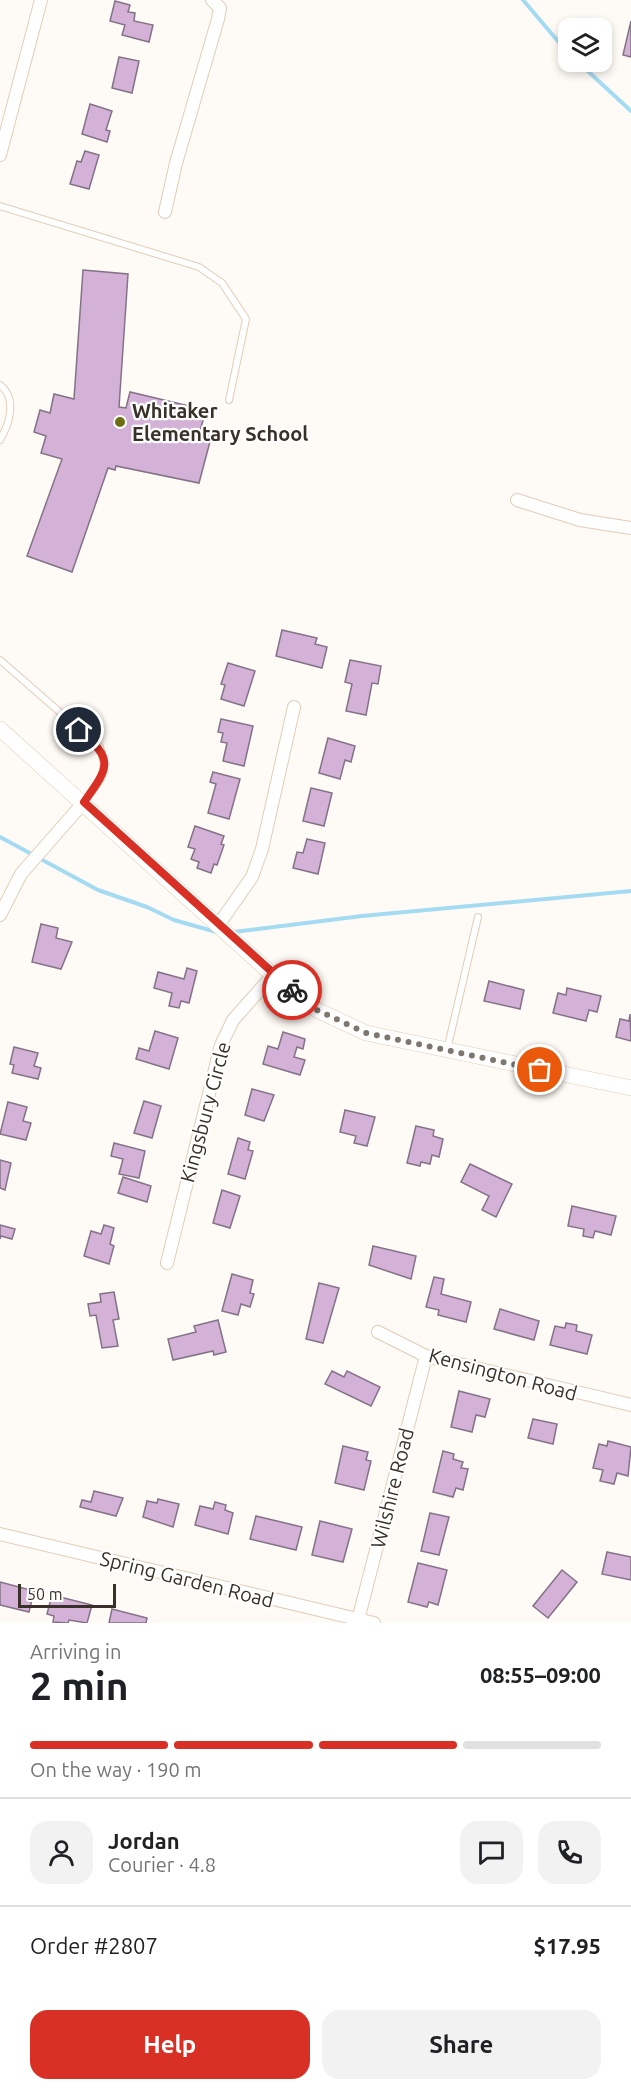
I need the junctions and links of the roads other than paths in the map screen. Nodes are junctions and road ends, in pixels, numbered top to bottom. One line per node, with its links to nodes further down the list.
1 (41, 0): 3 (street)
2 (212, 0): 5 (street)
3 (0, 155)
4 (0, 206): 7 (lane)
5 (165, 212)
6 (0, 385): 8 (lane)
7 (229, 400)
8 (0, 440)
9 (517, 500): 10 (street)
10 (631, 528)
11 (0, 660): 14 (lane)
12 (294, 707): 17 (street)
13 (0, 729): 14 (street)
14 (84, 802): 15 (street); 17 (street)
15 (0, 915)
16 (478, 917): 19 (lane)
17 (219, 924): 18 (street)
18 (273, 975): 19 (street); 21 (street, Kingsbury Circle)
19 (447, 1050): 20 (street)
20 (631, 1088)
21 (167, 1263)
22 (378, 1332): 23 (street, Kensington Road)
23 (426, 1356): 24 (street, Kensington Road); 26 (street, Wilshire Road)
24 (631, 1405)
25 (0, 1534): 26 (street, Spring Garden Road)
26 (358, 1620): 27 (street, Spring Garden Road)
27 (374, 1623)

